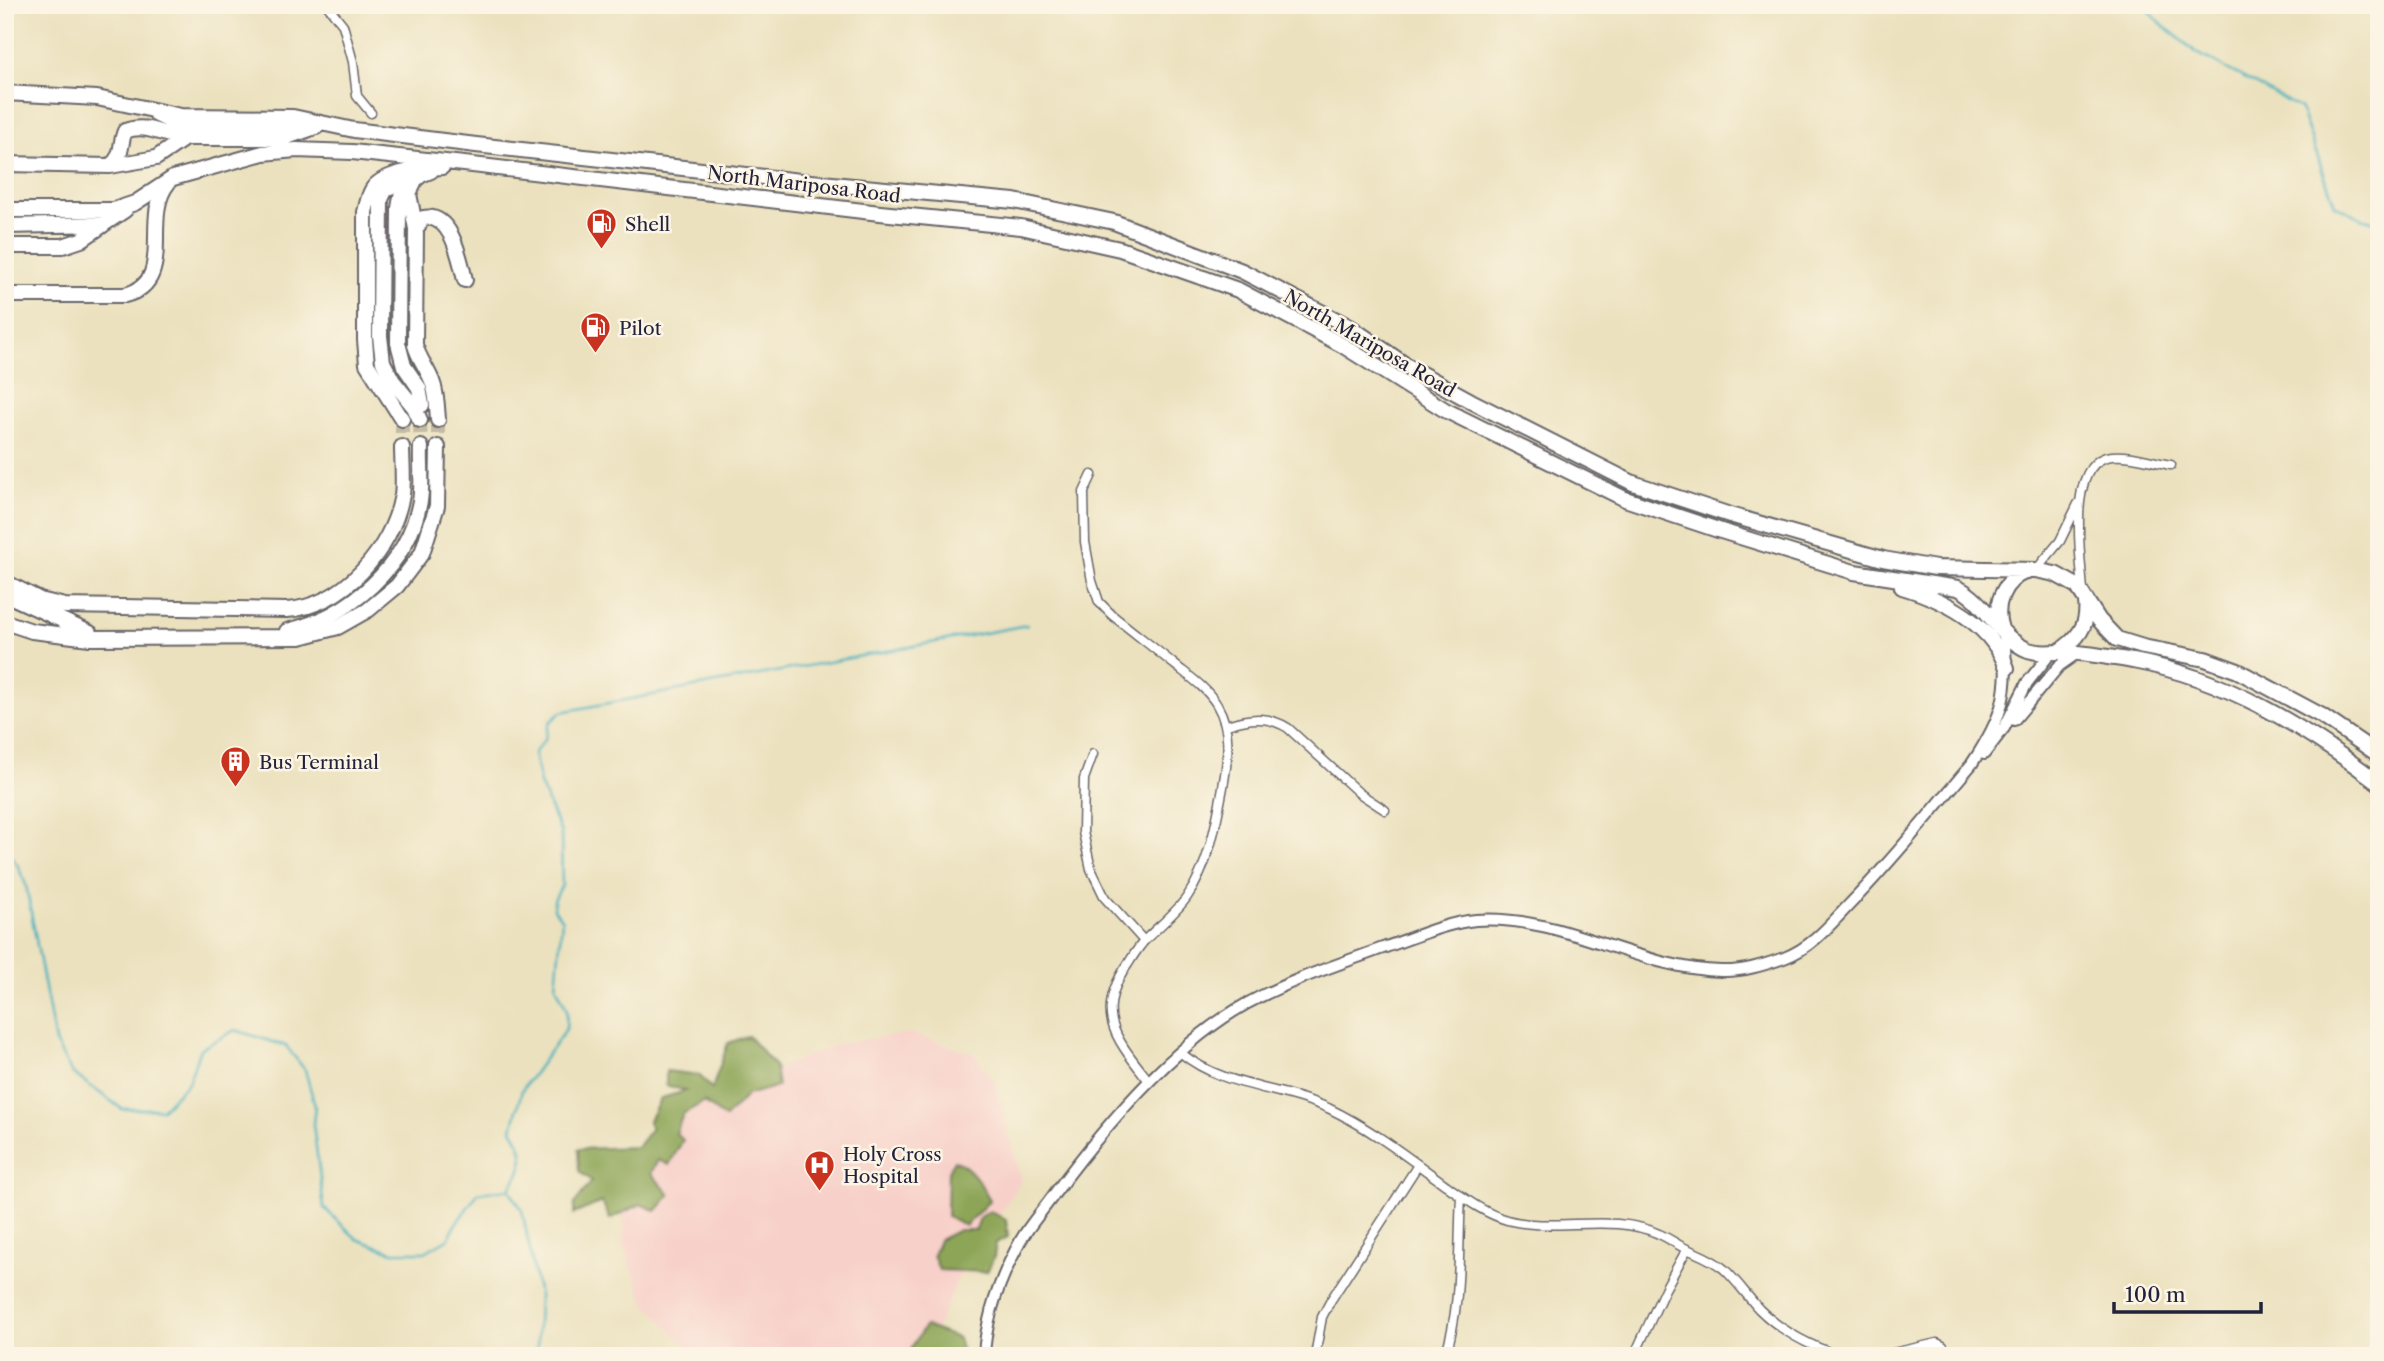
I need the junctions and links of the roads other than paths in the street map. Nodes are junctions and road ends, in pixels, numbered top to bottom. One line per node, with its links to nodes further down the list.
1 (327, 5): 4 (street)
2 (5, 93): 3 (highway)
3 (150, 110): 5 (highway); 6 (highway)
4 (371, 113)
5 (316, 127): 6 (highway); 8 (highway)
6 (335, 127): 7 (highway, North Mariposa Road)
7 (354, 130): 9 (highway); 28 (highway, North Mariposa Road)
8 (186, 138): 12 (highway); 12 (highway)
9 (352, 152): 11 (highway, North Mariposa Road); 13 (highway, North Mariposa Road)
10 (5, 164): 12 (highway)
11 (458, 165): 14 (highway); 14 (highway); 30 (highway, North Mariposa Road)
12 (110, 166)
13 (173, 178): 15 (highway, North Mariposa Road); 22 (highway)
14 (409, 180): 19 (highway); 23 (highway); 23 (highway); 23 (highway)
15 (135, 203): 16 (highway); 17 (highway, North Mariposa Road)
16 (5, 210)
17 (104, 224): 18 (highway); 20 (highway, North Mariposa Road)
18 (5, 226)
19 (416, 229): 21 (highway); 23 (highway)
20 (5, 246)
21 (464, 280)
22 (5, 295)
23 (419, 420)
24 (420, 447): 35 (highway); 40 (highway); 40 (highway)
25 (2171, 465): 27 (street)
26 (1093, 475): 47 (street)
27 (2080, 499): 28 (street); 33 (street)
28 (2032, 570): 33 (highway, North Mariposa Road); 38 (highway)
29 (5, 572): 35 (highway)
30 (1854, 572): 38 (highway, North Mariposa Road); 45 (highway)
31 (5, 582): 35 (highway)
32 (5, 594): 42 (highway)
33 (2084, 598): 43 (highway); 46 (highway, North Mariposa Road)
34 (5, 604): 41 (highway)
35 (96, 607)
36 (5, 612): 39 (highway)
37 (5, 622): 39 (highway)
38 (2003, 632): 43 (highway, North Mariposa Road); 45 (street)
39 (65, 636): 41 (highway)
40 (256, 637): 42 (highway)
41 (90, 638): 42 (highway)
42 (113, 638)
43 (2054, 653): 44 (highway, North Mariposa Road); 49 (street)
44 (2076, 654): 48 (highway, North Mariposa Road); 49 (street)
45 (2007, 667): 52 (street)
46 (2325, 718): 48 (highway); 51 (highway, North Mariposa Road)
47 (1227, 725): 54 (street); 55 (street)
48 (2296, 725): 53 (highway, North Mariposa Road)
49 (1996, 740): 52 (street)
50 (1093, 754): 55 (street)
51 (2379, 755)
52 (1971, 765): 56 (street)
53 (2379, 783)
54 (1385, 810)
55 (1144, 941): 57 (street)
56 (1181, 1053): 57 (street); 58 (street)
57 (1149, 1081): 61 (street)
58 (1418, 1165): 59 (street); 62 (street)
59 (1461, 1196): 60 (street); 63 (street)
60 (1687, 1249): 64 (street); 65 (street)
61 (984, 1356)
62 (1315, 1356)
63 (1445, 1356)
64 (1634, 1356)
65 (1840, 1356)
66 (1880, 1356): 67 (street)
67 (1949, 1356)

